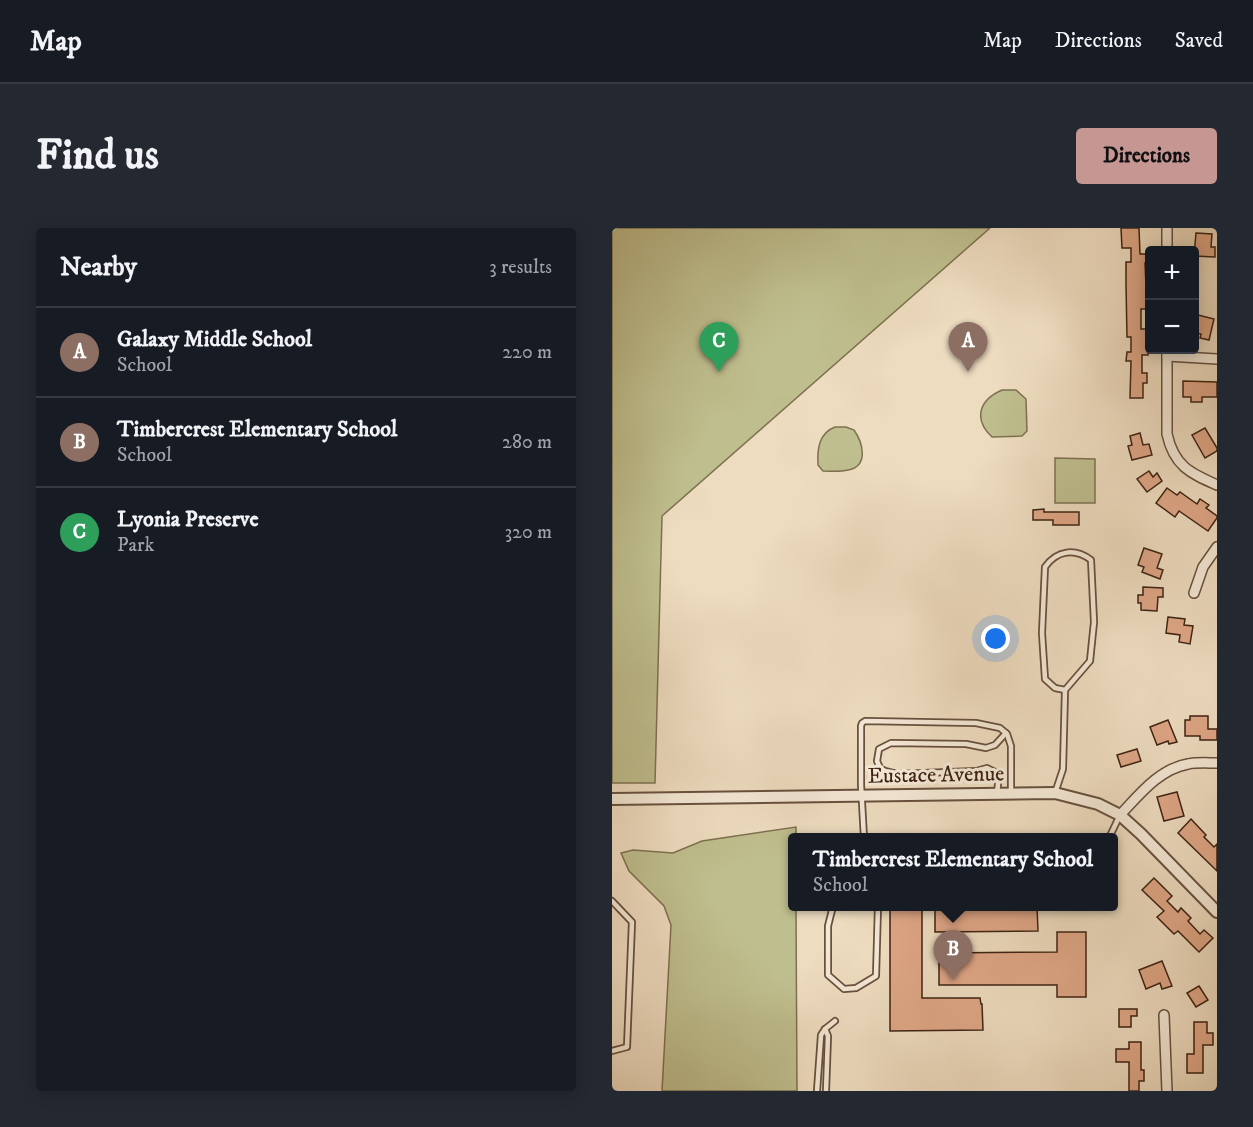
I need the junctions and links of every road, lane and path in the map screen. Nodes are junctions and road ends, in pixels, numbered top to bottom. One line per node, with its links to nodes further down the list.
1 (1167, 228): 2 (street)
2 (1167, 246)
3 (1167, 354): 6 (street)
4 (1175, 354): 5 (street)
5 (1217, 359)
6 (1217, 485)
7 (1217, 547): 8 (street)
8 (1194, 593)
9 (1065, 690): 9 (lane); 12 (lane)
10 (1006, 733): 13 (lane); 14 (lane); 15 (lane)
11 (1217, 763): 17 (street)
12 (1055, 793): 14 (street, Eustace Avenue); 17 (street, Eustace Avenue)
13 (996, 794): 14 (street, Eustace Avenue); 15 (street, Eustace Avenue)
14 (1011, 794)
15 (862, 796): 16 (street, Eustace Avenue); 18 (lane)
16 (612, 799)
17 (1120, 814): 19 (lane); 23 (street, Eustace Avenue)
18 (864, 833)
19 (1111, 833)
20 (612, 900): 27 (lane)
21 (832, 911): 22 (lane)
22 (878, 911)
23 (1217, 912)
24 (1164, 1015): 30 (street)
25 (835, 1021): 26 (lane)
26 (825, 1029): 28 (lane); 29 (lane)
27 (612, 1051)
28 (817, 1091)
29 (826, 1091)
30 (1167, 1091)

